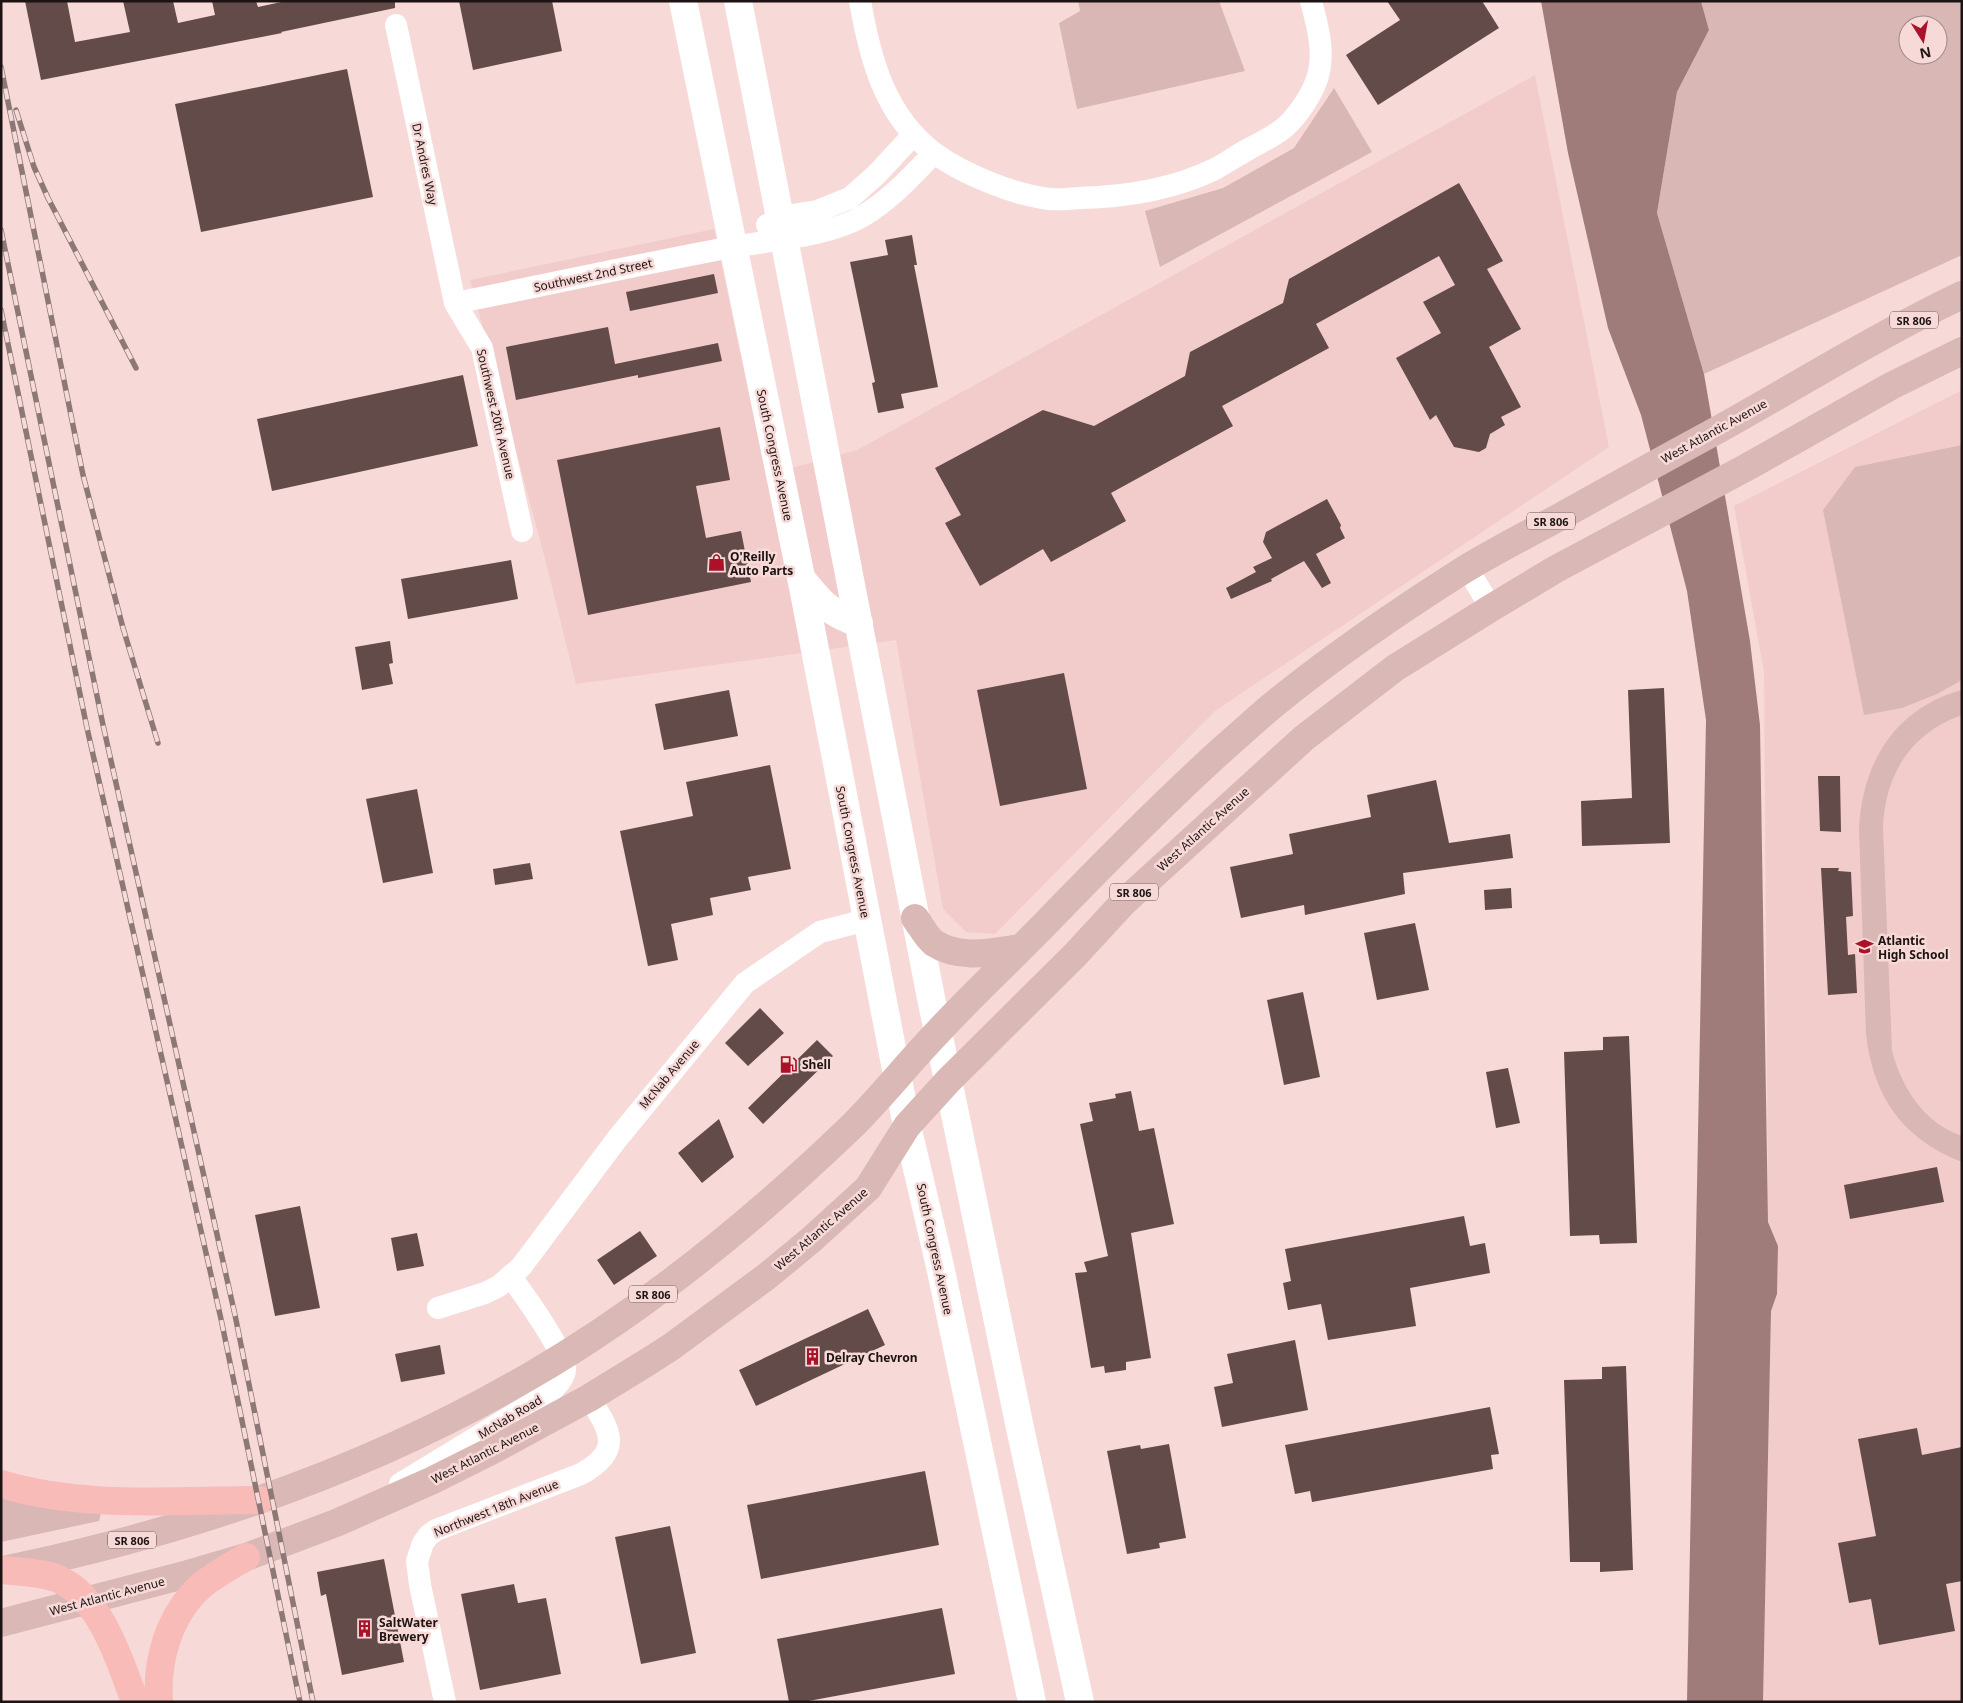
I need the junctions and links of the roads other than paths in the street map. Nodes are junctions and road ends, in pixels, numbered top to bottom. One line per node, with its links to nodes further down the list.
1 (683, 1): 9 (main road, South Congress Avenue)
2 (738, 1): 8 (main road)
3 (860, 1): 6 (street)
4 (1312, 1): 7 (street)
5 (396, 25): 11 (street, Dr Andres Way)
6 (914, 134): 7 (street); 8 (street)
7 (934, 153): 8 (street)
8 (783, 227): 9 (street, Southwest 2nd Street); 17 (main road)
9 (732, 247): 11 (street, Southwest 2nd Street); 15 (main road, South Congress Avenue)
10 (1962, 295): 14 (main road, West Atlantic Avenue / SR 806)
11 (455, 303): 13 (street, Southwest 20th Avenue)
12 (1962, 350): 16 (main road, West Atlantic Avenue / SR 806)
13 (522, 531)
14 (1467, 568): 16 (street); 20 (main road, West Atlantic Avenue / SR 806)
15 (801, 577): 17 (main road); 19 (main road, South Congress Avenue)
16 (1491, 608): 23 (main road, West Atlantic Avenue / SR 806)
17 (859, 623): 18 (main road)
18 (915, 918): 20 (main road); 21 (main road)
19 (866, 920): 22 (main road, South Congress Avenue); 25 (street, McNab Avenue)
20 (1021, 948): 21 (main road, West Atlantic Avenue / SR 806)
21 (938, 1032): 22 (main road, West Atlantic Avenue / SR 806); 23 (main road)
22 (898, 1077): 24 (main road, South Congress Avenue); 27 (main road, West Atlantic Avenue / SR 806)
23 (948, 1081): 24 (main road, West Atlantic Avenue / SR 806); 40 (main road)
24 (907, 1126): 28 (main road, West Atlantic Avenue / SR 806); 39 (main road, South Congress Avenue)
25 (511, 1277): 26 (street); 27 (street)
26 (438, 1308)
27 (562, 1357): 30 (main road, West Atlantic Avenue / SR 806); 31 (street, McNab Road)
28 (590, 1398): 31 (main road, West Atlantic Avenue / SR 806); 38 (street, Northwest 18th Avenue)
29 (1, 1484): 30 (highway)
30 (259, 1500): 33 (main road, West Atlantic Avenue / SR 806)
31 (336, 1523): 32 (main road, West Atlantic Avenue / SR 806)
32 (246, 1556): 34 (main road, West Atlantic Avenue / SR 806); 37 (highway)
33 (2, 1570): 34 (highway)
34 (88, 1602): 35 (main road, West Atlantic Avenue / SR 806); 36 (highway)
35 (1, 1623)
36 (135, 1702)
37 (159, 1702)
38 (445, 1702)
39 (1032, 1702)
40 (1080, 1702)

